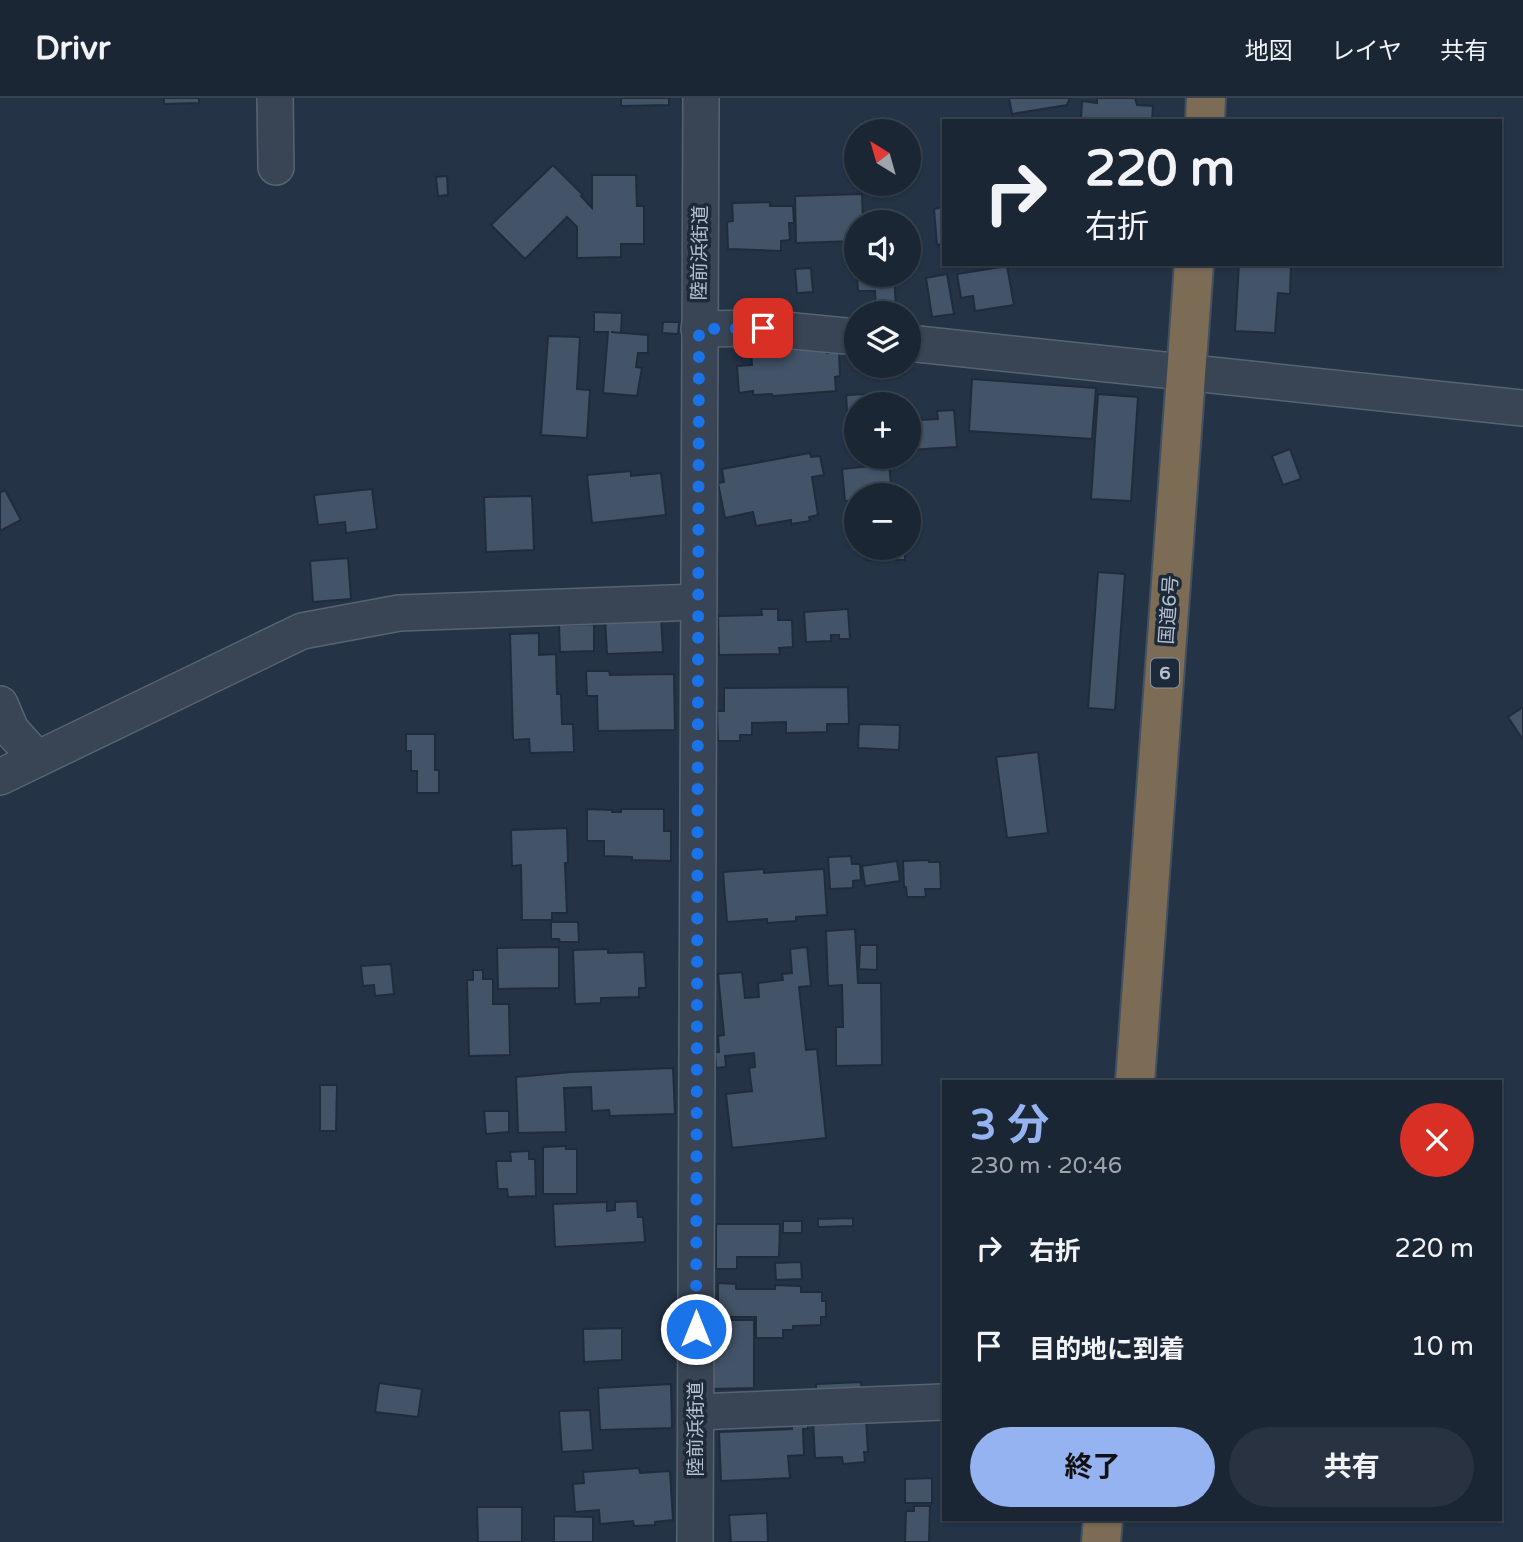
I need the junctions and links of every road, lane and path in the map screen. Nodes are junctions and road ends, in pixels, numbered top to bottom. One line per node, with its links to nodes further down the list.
1 (275, 98): 5 (street)
2 (701, 98): 7 (street, 陸前浜街道)
3 (1206, 98): 4 (highway)
4 (1205, 119)
5 (276, 167)
6 (1194, 266): 10 (highway, 国道6号 / 6)
7 (699, 329): 8 (street); 12 (street, 陸前浜街道)
8 (844, 336)
9 (921, 344): 10 (street)
10 (1187, 372): 11 (street); 16 (highway, 国道6号 / 6)
11 (1523, 408)
12 (698, 602): 14 (street); 18 (street, 陸前浜街道)
13 (0, 704): 14 (street)
14 (37, 759): 15 (street)
15 (0, 777)
16 (1135, 1080)
17 (942, 1402): 18 (street)
18 (696, 1412): 20 (street, 陸前浜街道)
19 (1103, 1521): 21 (highway)
20 (695, 1542)
21 (1101, 1542)

